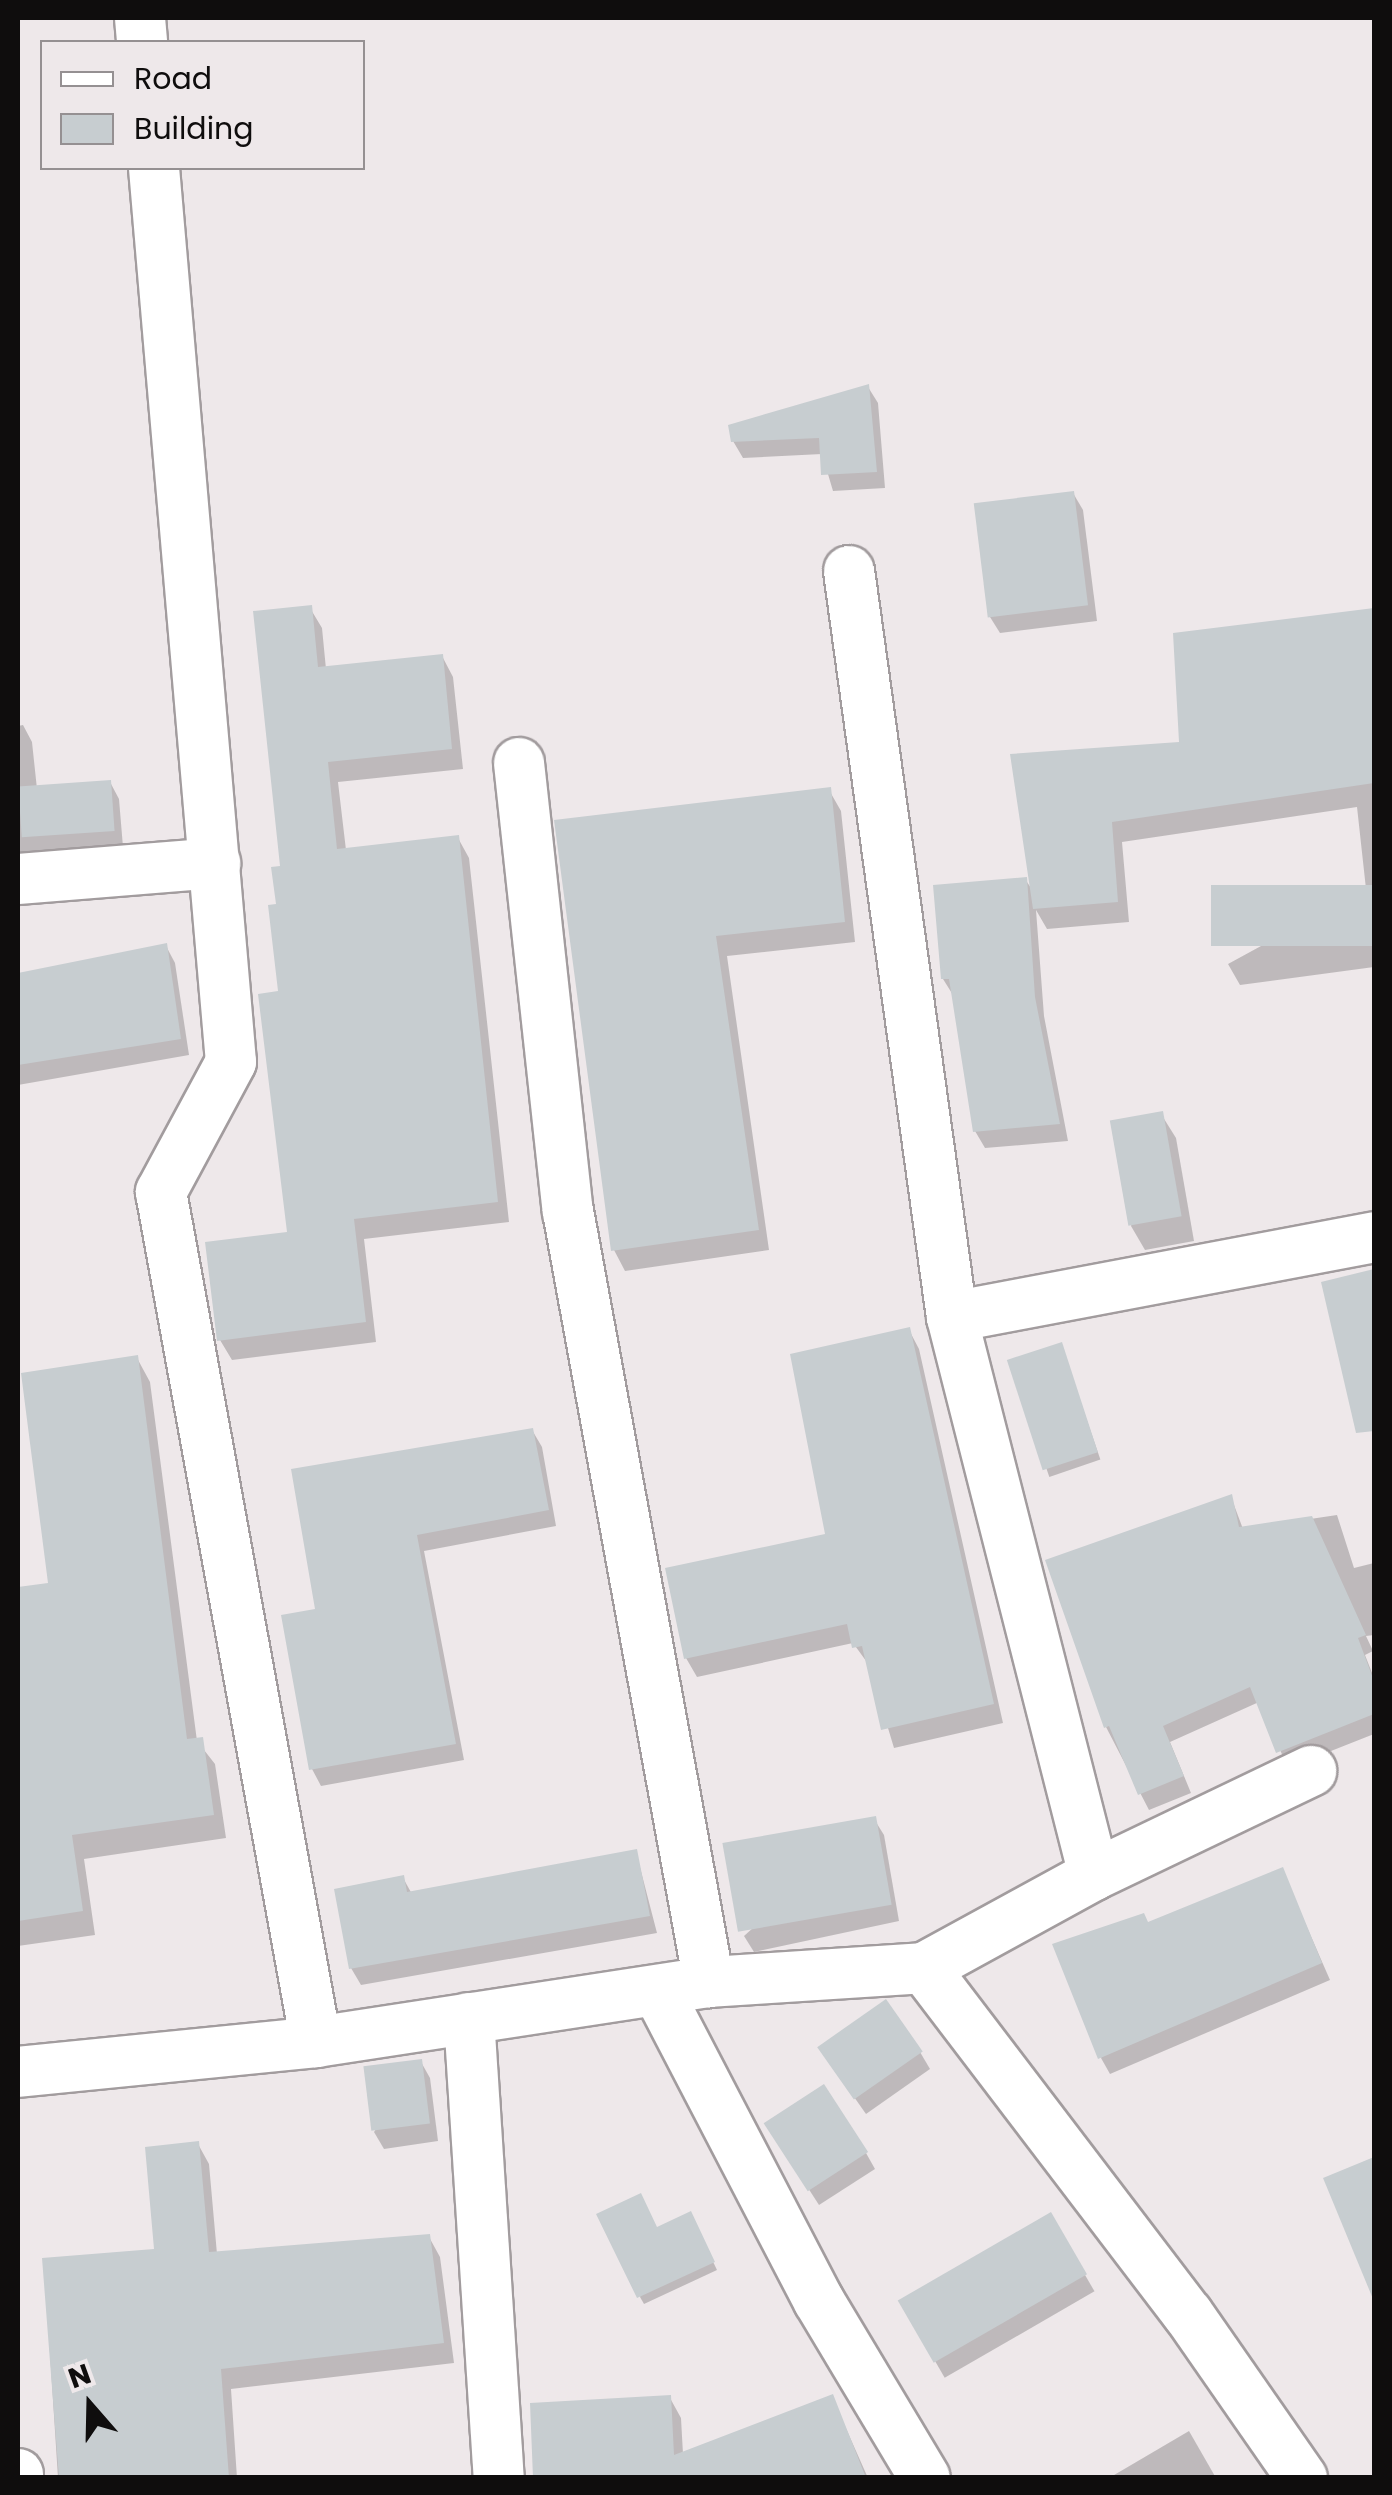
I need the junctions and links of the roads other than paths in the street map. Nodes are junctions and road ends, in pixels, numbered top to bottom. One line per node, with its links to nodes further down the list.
1 (154, 170): 4 (street)
2 (849, 571): 7 (street)
3 (519, 763): 11 (street)
4 (215, 863): 5 (street); 14 (street)
5 (18, 879)
6 (1374, 1237): 7 (street)
7 (952, 1317): 9 (street)
8 (1311, 1771): 9 (street)
9 (1094, 1875): 10 (street)
10 (924, 1968): 11 (street); 18 (street)
11 (709, 1982): 12 (street)
12 (658, 1992): 13 (street); 17 (street)
13 (470, 2018): 14 (street); 16 (street)
14 (316, 2042): 15 (street)
15 (18, 2072)
16 (499, 2478)
17 (925, 2478)
18 (1302, 2478)

